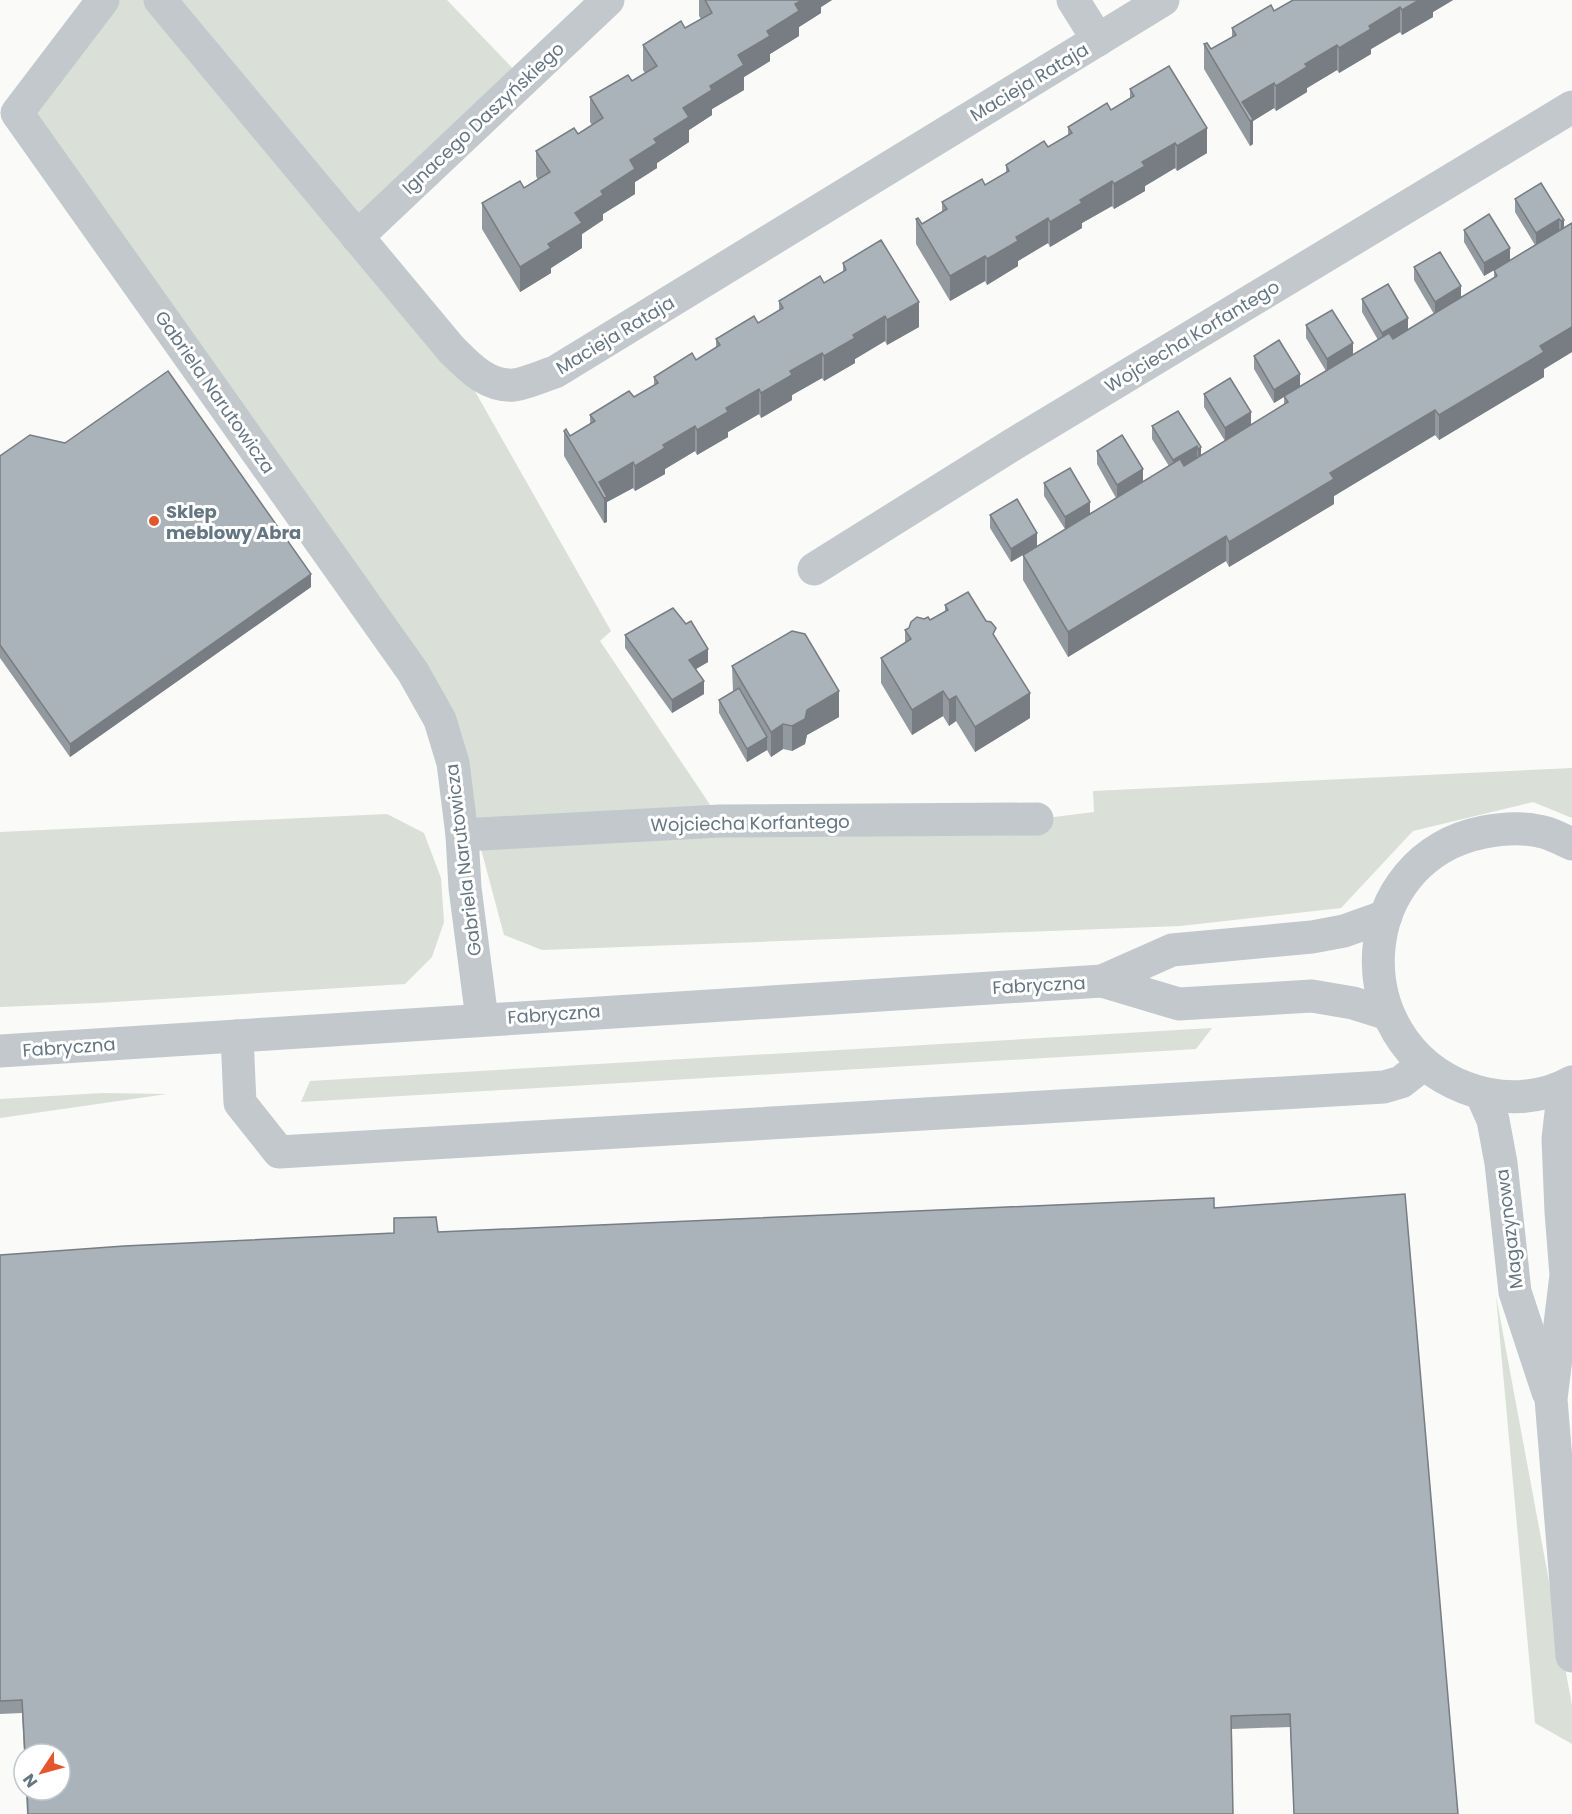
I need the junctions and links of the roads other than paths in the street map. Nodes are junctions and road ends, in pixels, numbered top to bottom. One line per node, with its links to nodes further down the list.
1 (103, 0): 11 (street, Gabriela Narutowicza)
2 (160, 0): 8 (street, Macieja Rataja)
3 (608, 0): 8 (street, Ignacego Daszyńskiego)
4 (1073, 0): 6 (street)
5 (1163, 0): 6 (street, Macieja Rataja)
6 (1098, 40): 8 (street, Macieja Rataja)
7 (1572, 107): 9 (street, Wojciecha Korfantego)
8 (357, 237)
9 (814, 570)
10 (1038, 819): 11 (street, Wojciecha Korfantego)
11 (462, 835): 16 (street, Gabriela Narutowicza)
12 (1572, 844): 13 (street)
13 (1386, 916): 14 (street, Fabryczna); 15 (street)
14 (1102, 981): 15 (street, Fabryczna); 16 (street, Fabryczna)
15 (1388, 1014): 19 (street)
16 (482, 1019): 17 (street, Fabryczna)
17 (237, 1036): 18 (street, Fabryczna); 19 (street)
18 (2, 1052)
19 (1424, 1064): 21 (street)
20 (1568, 1084): 21 (street); 22 (street, Magazynowa)
21 (1481, 1093): 22 (street, Magazynowa)
22 (1551, 1399): 23 (street, Magazynowa)
23 (1572, 1656)

